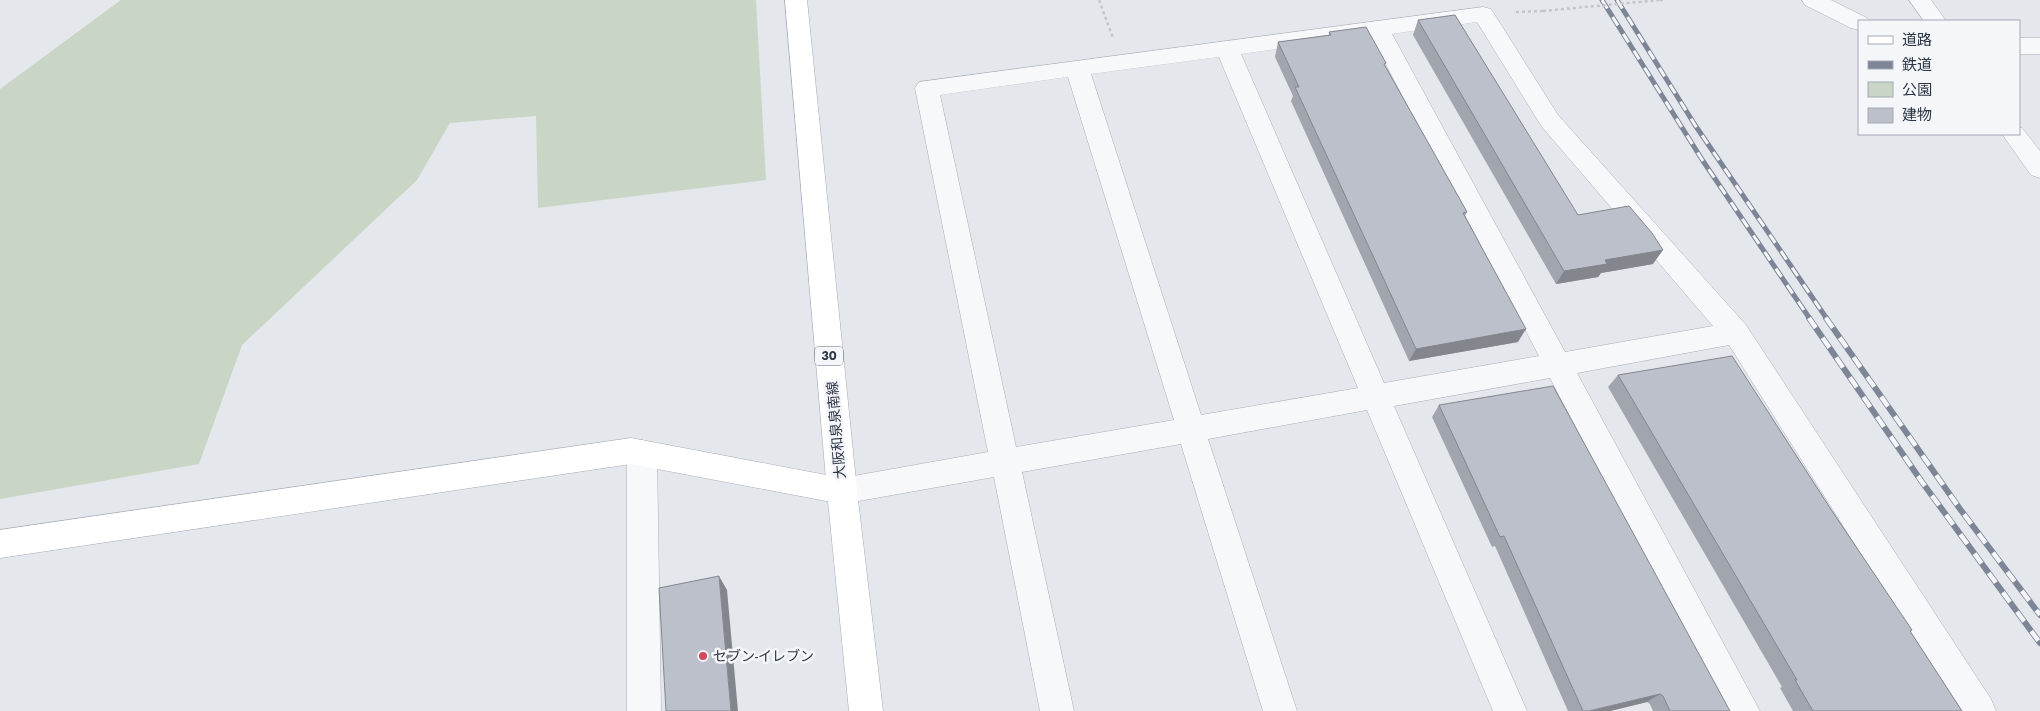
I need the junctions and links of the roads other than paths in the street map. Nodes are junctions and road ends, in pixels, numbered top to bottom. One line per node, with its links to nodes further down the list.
1 (796, 0): 19 (main road, 大阪和泉泉南線 / 30)
2 (1813, 0): 5 (street)
3 (1920, 0): 4 (street)
4 (1934, 20)
5 (1858, 22)
6 (1378, 28): 9 (street); 13 (street); 14 (street)
7 (2020, 46): 8 (street)
8 (2040, 46)
9 (1227, 48): 10 (street); 15 (street)
10 (1078, 68): 16 (street); 18 (street)
11 (2015, 135): 12 (street)
12 (2040, 169)
13 (1736, 333): 14 (street); 27 (street)
14 (1558, 365): 15 (street); 26 (street)
15 (1376, 397): 16 (street); 25 (street)
16 (1191, 429): 18 (street); 24 (street)
17 (642, 453): 19 (main road); 20 (main road); 21 (street)
18 (1005, 463): 19 (street); 23 (street)
19 (842, 491): 22 (main road, 大阪和泉泉南線 / 30)
20 (0, 544)
21 (644, 711)
22 (866, 711)
23 (1057, 711)
24 (1280, 711)
25 (1510, 711)
26 (1743, 711)
27 (1979, 711)

